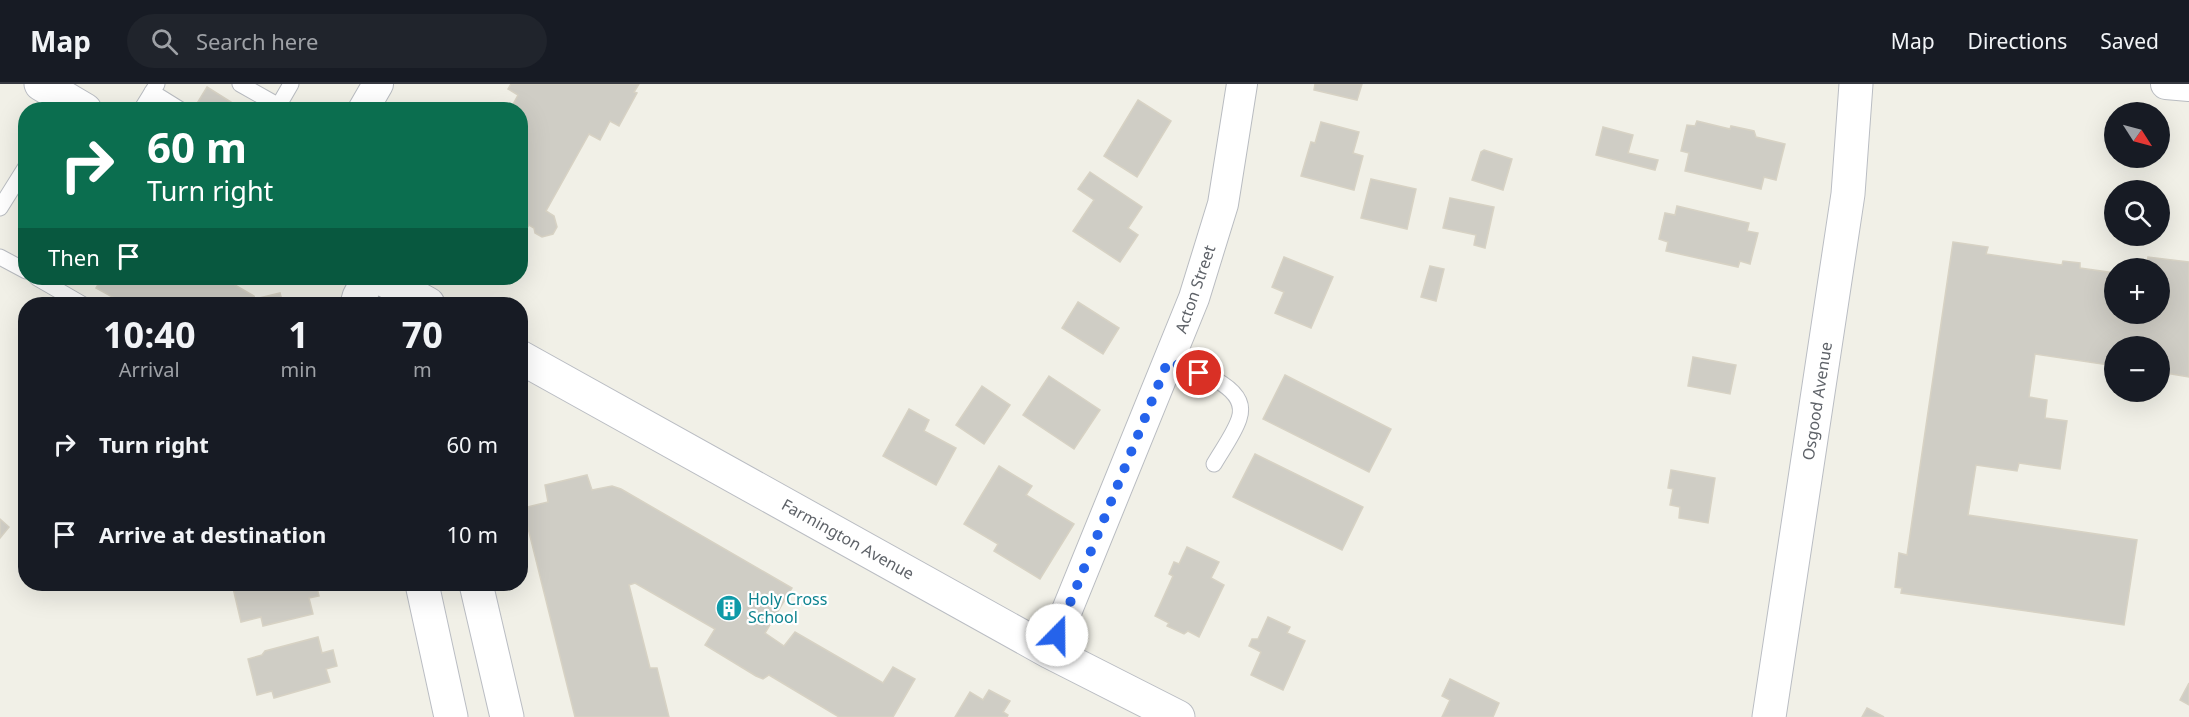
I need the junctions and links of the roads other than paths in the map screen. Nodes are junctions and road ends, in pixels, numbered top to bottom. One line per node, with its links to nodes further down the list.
1 (40, 84): 10 (street)
2 (240, 84): 13 (lane)
3 (291, 84): 14 (lane)
4 (378, 84): 15 (street)
5 (1242, 84): 25 (street, Acton Street)
6 (1856, 84): 33 (street, Osgood Avenue)
7 (2166, 84): 8 (street)
8 (2189, 86)
9 (154, 88): 11 (lane); 12 (lane)
10 (71, 102)
11 (146, 102)
12 (171, 102)
13 (268, 102)
14 (281, 102)
15 (368, 102)
16 (18, 180): 17 (lane)
17 (0, 208)
18 (0, 256): 19 (lane)
19 (18, 266)
20 (61, 285): 22 (lane)
21 (394, 285): 23 (street)
22 (74, 297)
23 (415, 297)
24 (528, 361): 29 (street, Farmington Avenue)
25 (1168, 361): 26 (lane); 29 (street, Acton Street)
26 (1214, 464)
27 (424, 591): 30 (street)
28 (478, 591): 31 (street)
29 (1050, 652): 32 (street, Farmington Avenue)
30 (451, 717)
31 (507, 717)
32 (1178, 717)
33 (1769, 717)

